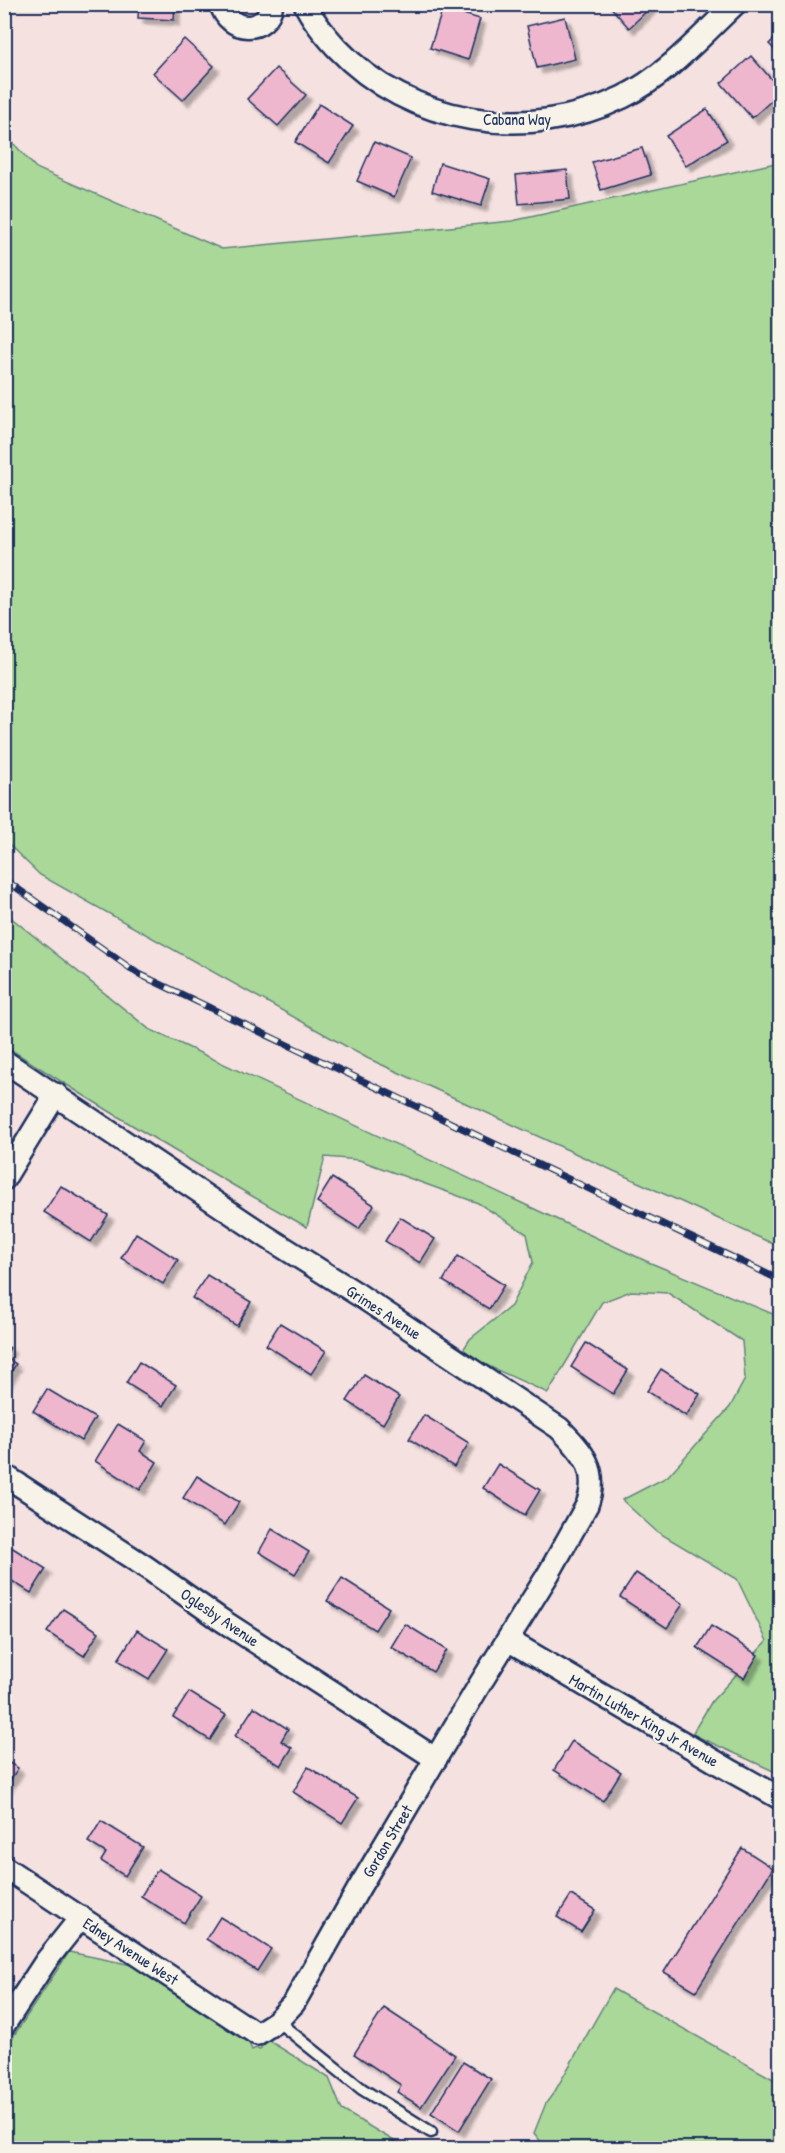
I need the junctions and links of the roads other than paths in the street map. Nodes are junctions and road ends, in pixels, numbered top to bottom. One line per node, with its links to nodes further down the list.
1 (221, 4): 2 (street)
2 (272, 4)
3 (304, 4): 4 (street, Cabana Way)
4 (735, 4)
5 (4, 1061): 6 (street, Grimes Avenue)
6 (56, 1094): 7 (street); 9 (street, Grimes Avenue)
7 (4, 1179)
8 (4, 1475): 10 (street, Oglesby Avenue)
9 (508, 1640): 10 (street, Gordon Street); 11 (street, Martin Luther King Jr Avenue)
10 (436, 1759): 14 (street, Gordon Street)
11 (780, 1798)
12 (4, 1867): 13 (street, Edney Avenue West)
13 (81, 1917): 15 (street); 16 (street, Edney Avenue West)
14 (277, 2021): 16 (street, Gordon Street); 17 (lane)
15 (4, 2025)
16 (257, 2034)
17 (431, 2132)

